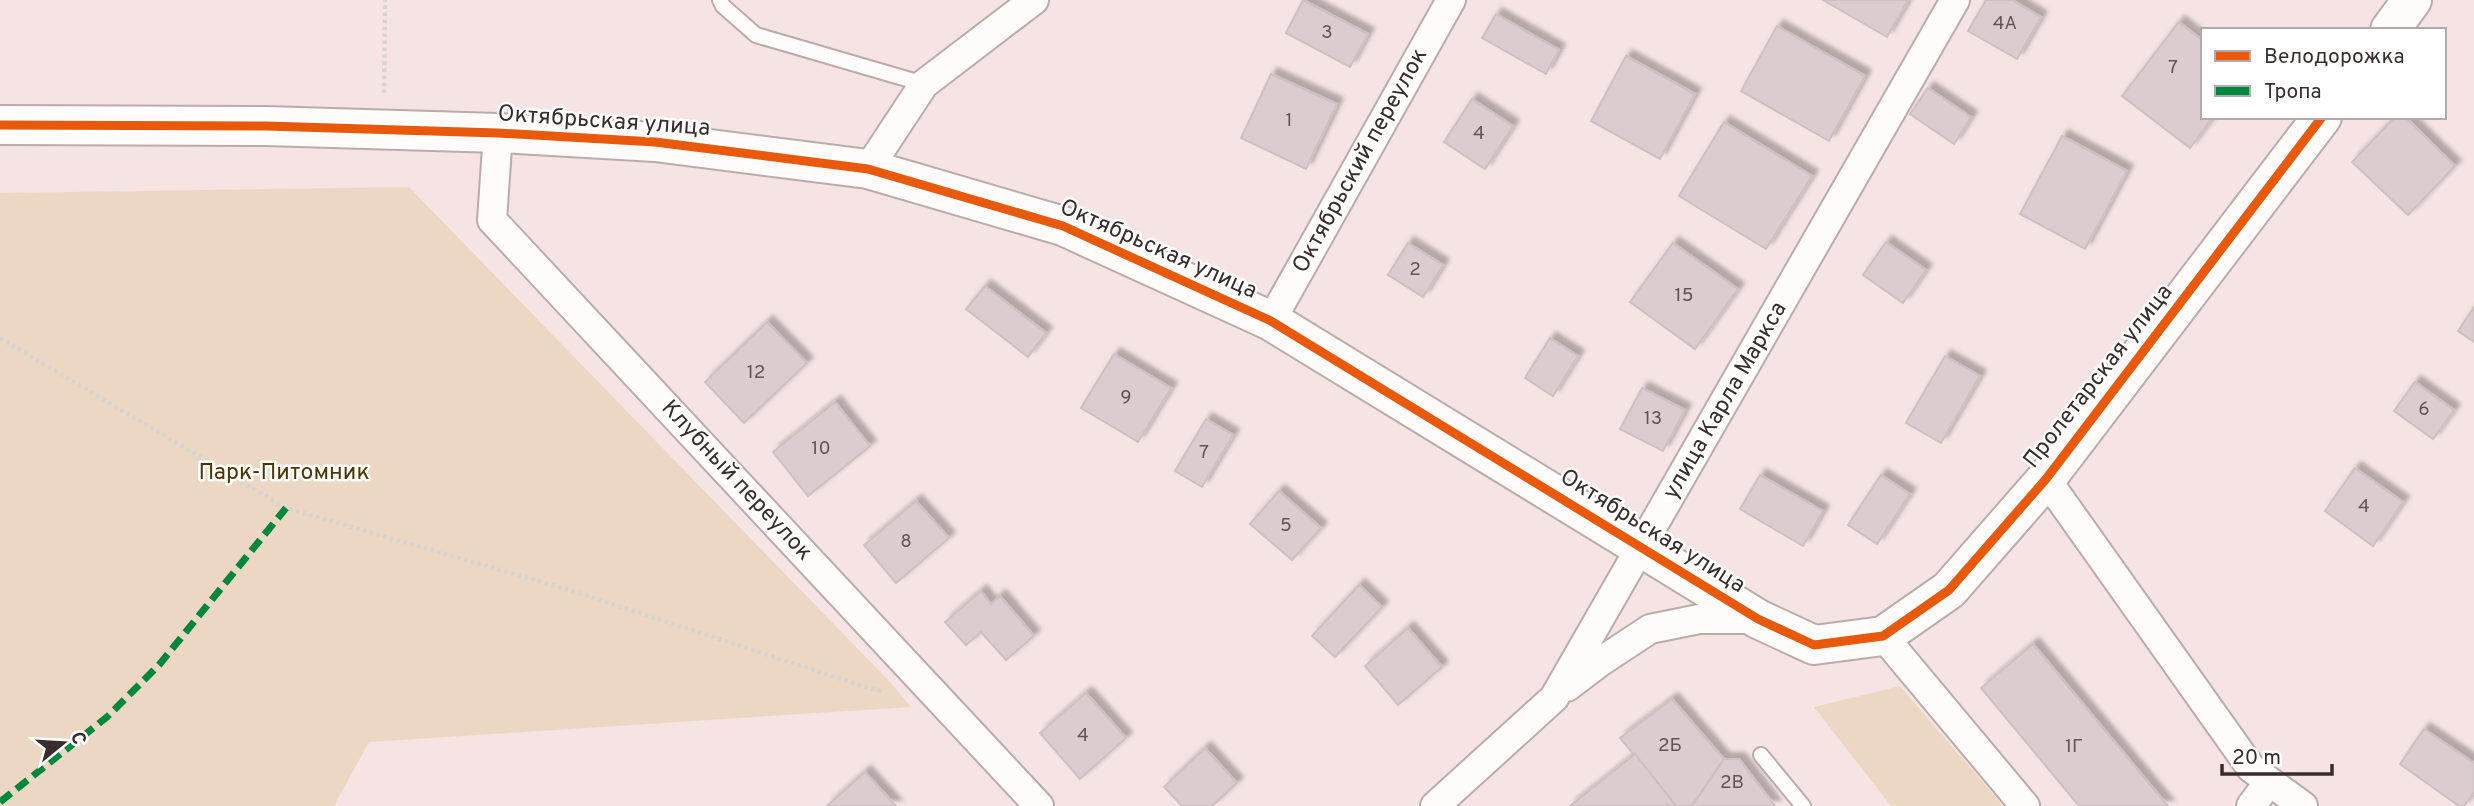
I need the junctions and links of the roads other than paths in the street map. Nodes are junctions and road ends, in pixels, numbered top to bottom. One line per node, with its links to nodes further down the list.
1 (720, 0): 7 (lane)
2 (1034, 0): 7 (street)
3 (1451, 0): 12 (street, Октябрьский переулок)
4 (1955, 0): 14 (street, улица Карла Маркса)
5 (2412, 0): 6 (street)
6 (2391, 28)
7 (924, 84): 11 (street)
8 (2320, 119): 13 (street, Пролетарская улица)
9 (0, 125): 10 (street, Октябрьская улица)
10 (498, 132): 11 (street, Октябрьская улица); 20 (street, Клубный переулок)
11 (868, 169): 12 (street, Октябрьская улица)
12 (1271, 321): 14 (street, Октябрьская улица)
13 (2046, 479): 16 (street, Пролетарская улица); 19 (street)
14 (1642, 548): 15 (street, Октябрьская улица); 17 (street, улица Карла Маркса)
15 (1758, 619): 16 (street, Октябрьская улица); 17 (street)
16 (1883, 636): 23 (street)
17 (1554, 698): 21 (street, улица Карла Маркса)
18 (1761, 754): 22 (lane)
19 (2269, 782): 24 (street); 25 (street)
20 (1040, 806)
21 (1435, 806)
22 (1803, 806)
23 (2025, 806)
24 (2251, 806)
25 (2303, 806)

